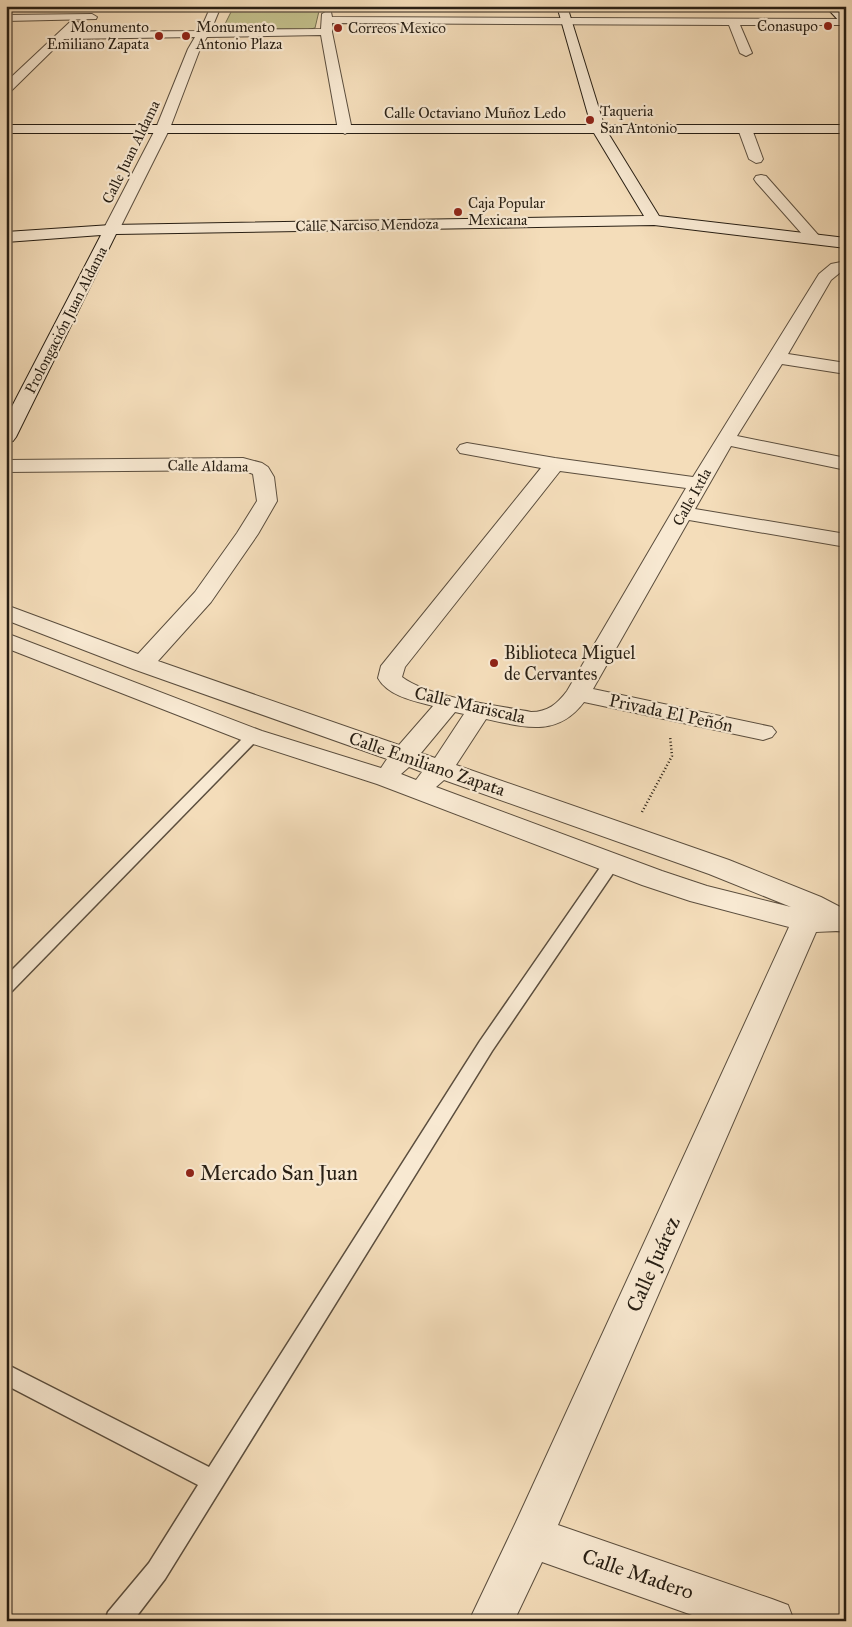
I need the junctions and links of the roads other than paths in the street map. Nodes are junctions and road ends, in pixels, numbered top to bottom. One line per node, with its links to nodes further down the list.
1 (216, 6): 12 (street, Calle Juan Aldama)
2 (331, 6): 11 (street)
3 (562, 6): 8 (street)
4 (830, 6): 10 (street)
5 (83, 17): 6 (street); 7 (street); 13 (street)
6 (103, 17)
7 (6, 18)
8 (566, 21): 9 (street); 11 (street); 18 (street)
9 (732, 22): 10 (street); 14 (street)
10 (846, 22)
11 (326, 26): 12 (street); 20 (street)
12 (204, 34): 13 (street); 17 (street, Calle Juan Aldama)
13 (60, 36): 15 (street)
14 (746, 52)
15 (6, 89)
16 (6, 128): 17 (street, Calle Octaviano Muñoz Ledo)
17 (164, 128): 20 (street, Calle Octaviano Muñoz Ledo); 25 (street, Calle Juan Aldama)
18 (598, 128): 19 (street, Calle Octaviano Muñoz Ledo); 20 (street, Calle Octaviano Muñoz Ledo); 24 (street)
19 (745, 128): 21 (street, Calle Octaviano Muñoz Ledo); 22 (street)
20 (345, 130)
21 (846, 130)
22 (756, 159)
23 (761, 179): 27 (street)
24 (654, 220): 25 (street, Calle Narciso Mendoza); 27 (street, Calle Narciso Mendoza)
25 (111, 230): 26 (street, Calle Narciso Mendoza); 32 (street, Prolongación Juan Aldama)
26 (6, 238)
27 (815, 240): 28 (street, Calle Narciso Mendoza)
28 (846, 243)
29 (842, 266): 30 (street, Calle Ixtla)
30 (777, 358): 31 (street); 33 (street, Calle Ixtla)
31 (846, 369)
32 (6, 438)
33 (725, 439): 36 (street); 38 (street, Calle Ixtla)
34 (467, 449): 35 (street)
35 (555, 464): 38 (street); 45 (street, Calle Mariscala)
36 (846, 464)
37 (6, 466): 43 (street, Calle Aldama)
38 (700, 484): 39 (street, Calle Ixtla)
39 (684, 512): 40 (street); 44 (street, Calle Ixtla)
40 (846, 541)
41 (6, 612): 43 (street, Calle Emiliano Zapata)
42 (6, 640): 49 (street, Calle Emiliano Zapata)
43 (142, 664): 50 (street, Calle Emiliano Zapata)
44 (578, 693): 47 (street, Calle Ixtla); 48 (street, Privada El Peñón)
45 (449, 702): 46 (street, Calle Mariscala); 50 (street)
46 (479, 710): 47 (street, Calle Mariscala); 51 (street)
47 (542, 720)
48 (763, 732)
49 (254, 736): 52 (street, Calle Emiliano Zapata); 57 (lane)
50 (404, 757): 51 (street, Calle Emiliano Zapata); 52 (street)
51 (441, 768): 53 (street); 55 (street, Calle Emiliano Zapata)
52 (386, 778): 53 (street, Calle Emiliano Zapata)
53 (418, 791): 54 (street, Calle Emiliano Zapata)
54 (612, 863): 55 (street, Calle Emiliano Zapata); 59 (lane)
55 (808, 913): 56 (street, Calle Emiliano Zapata); 60 (street, Calle Juárez)
56 (845, 922)
57 (6, 988)
58 (6, 1374): 59 (lane)
59 (213, 1481): 61 (lane)
60 (531, 1537): 62 (street, Calle Juárez); 63 (street, Calle Madero)
61 (117, 1621)
62 (491, 1621)
63 (772, 1621)

